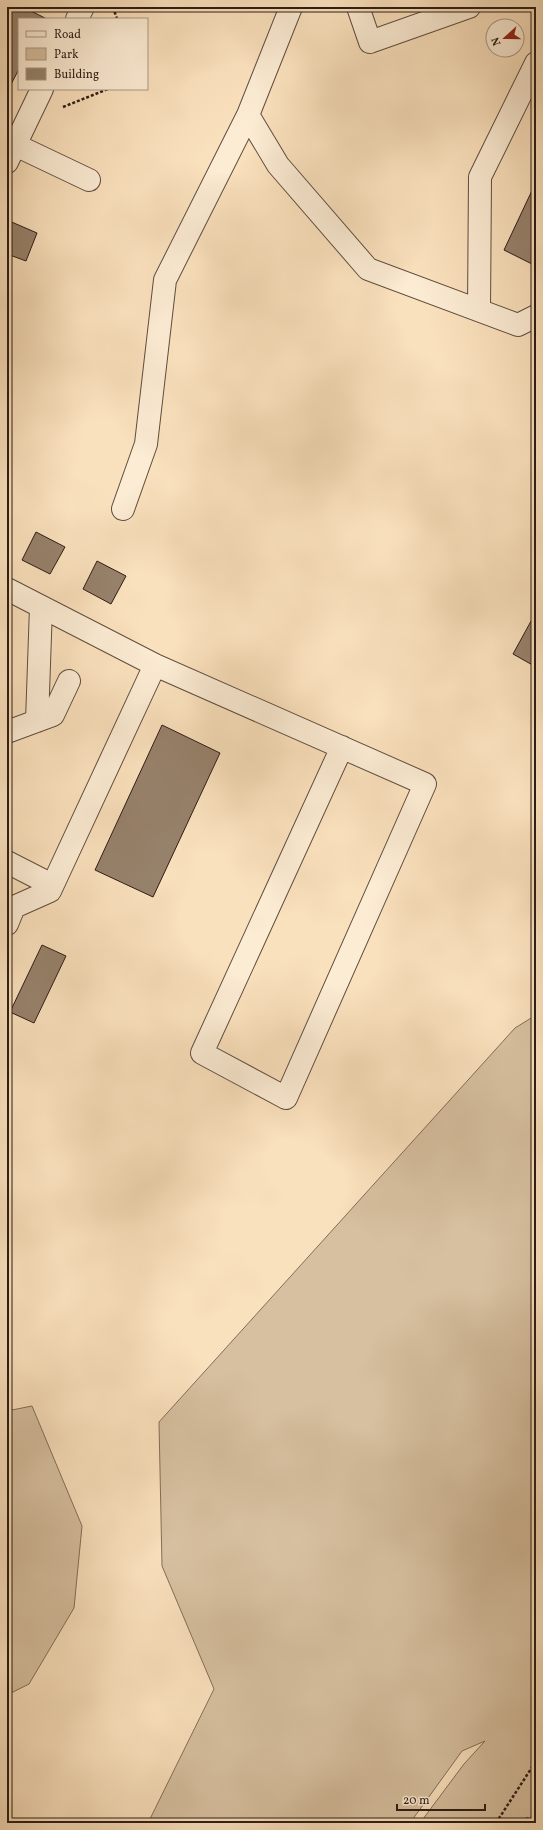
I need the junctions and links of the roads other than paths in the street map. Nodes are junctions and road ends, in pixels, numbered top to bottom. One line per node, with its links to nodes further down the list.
1 (83, 7): 5 (lane)
2 (291, 7): 8 (lane)
3 (358, 7): 4 (lane)
4 (468, 7)
5 (78, 18)
6 (536, 63): 11 (lane)
7 (41, 90): 9 (lane)
8 (248, 115): 11 (lane); 13 (lane)
9 (10, 149): 10 (lane)
10 (89, 180)
11 (479, 310): 12 (lane)
12 (536, 316)
13 (123, 509)
14 (7, 590): 15 (lane)
15 (41, 607): 16 (lane); 18 (lane)
16 (155, 665): 20 (lane); 22 (lane)
17 (69, 681): 18 (lane)
18 (37, 721): 19 (lane)
19 (7, 732)
20 (342, 747): 20 (lane)
21 (7, 862): 22 (lane)
22 (52, 885): 23 (lane)
23 (7, 924)

